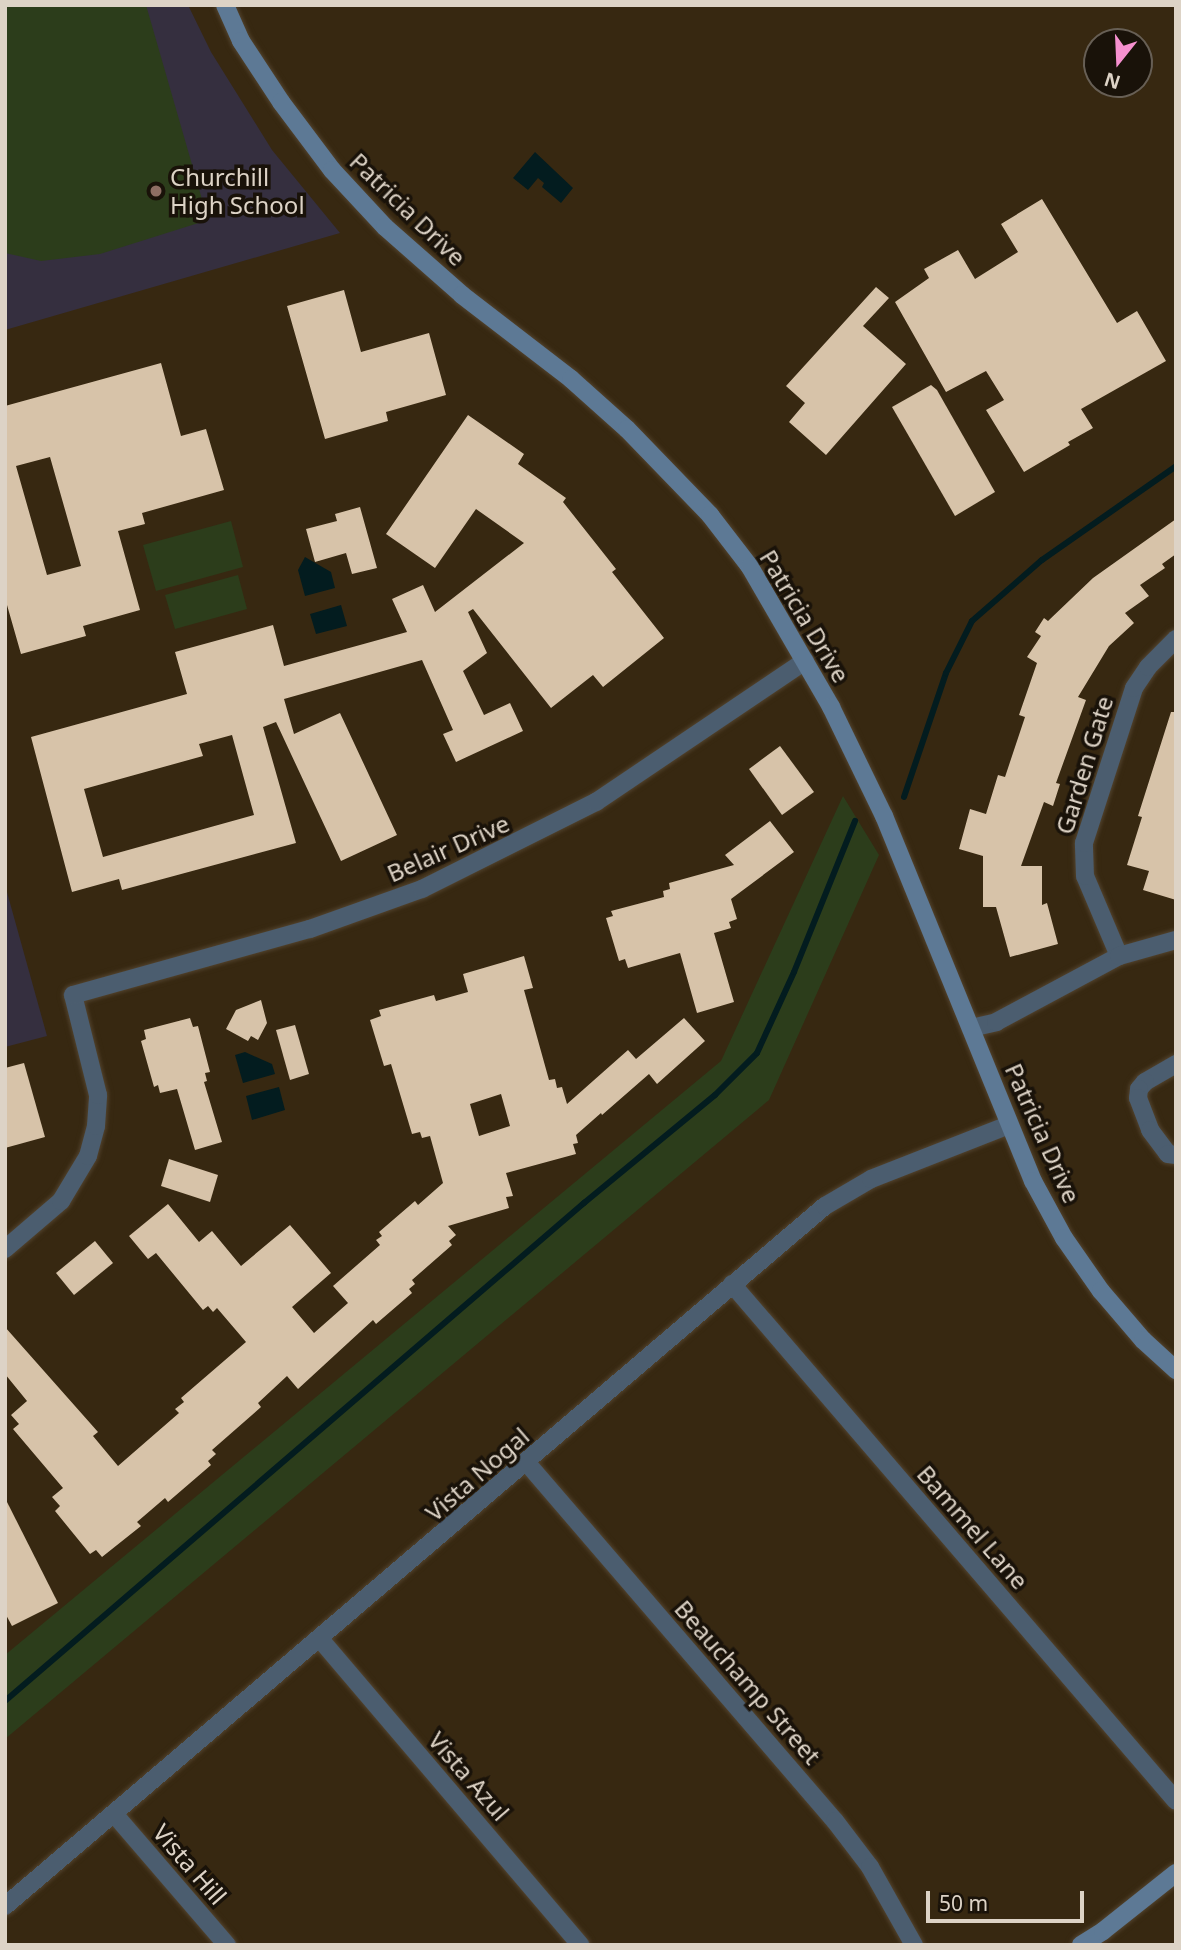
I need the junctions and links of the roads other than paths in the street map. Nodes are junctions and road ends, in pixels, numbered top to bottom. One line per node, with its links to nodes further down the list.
1 (225, 5): 3 (street, Patricia Drive)
2 (1176, 639): 5 (street, Garden Gate)
3 (805, 661): 6 (street, Patricia Drive); 10 (street, Belair Drive)
4 (1176, 940): 5 (street)
5 (1119, 956): 6 (street)
6 (971, 1028): 8 (street, Patricia Drive)
7 (1176, 1064): 9 (street)
8 (1009, 1125): 11 (street, Vista Nogal); 12 (street, Patricia Drive)
9 (1176, 1155)
10 (5, 1249)
11 (732, 1284): 13 (street, Vista Nogal); 15 (street, Bammel Lane)
12 (1176, 1370)
13 (527, 1463): 14 (street, Vista Nogal); 21 (street, Beauchamp Street)
14 (320, 1639): 16 (street, Vista Nogal); 20 (street, Vista Azul)
15 (1176, 1801)
16 (116, 1815): 18 (street, Vista Nogal); 19 (street, Vista Hill)
17 (1176, 1873): 22 (street)
18 (5, 1906)
19 (227, 1945)
20 (580, 1945)
21 (914, 1945)
22 (1081, 1945)

